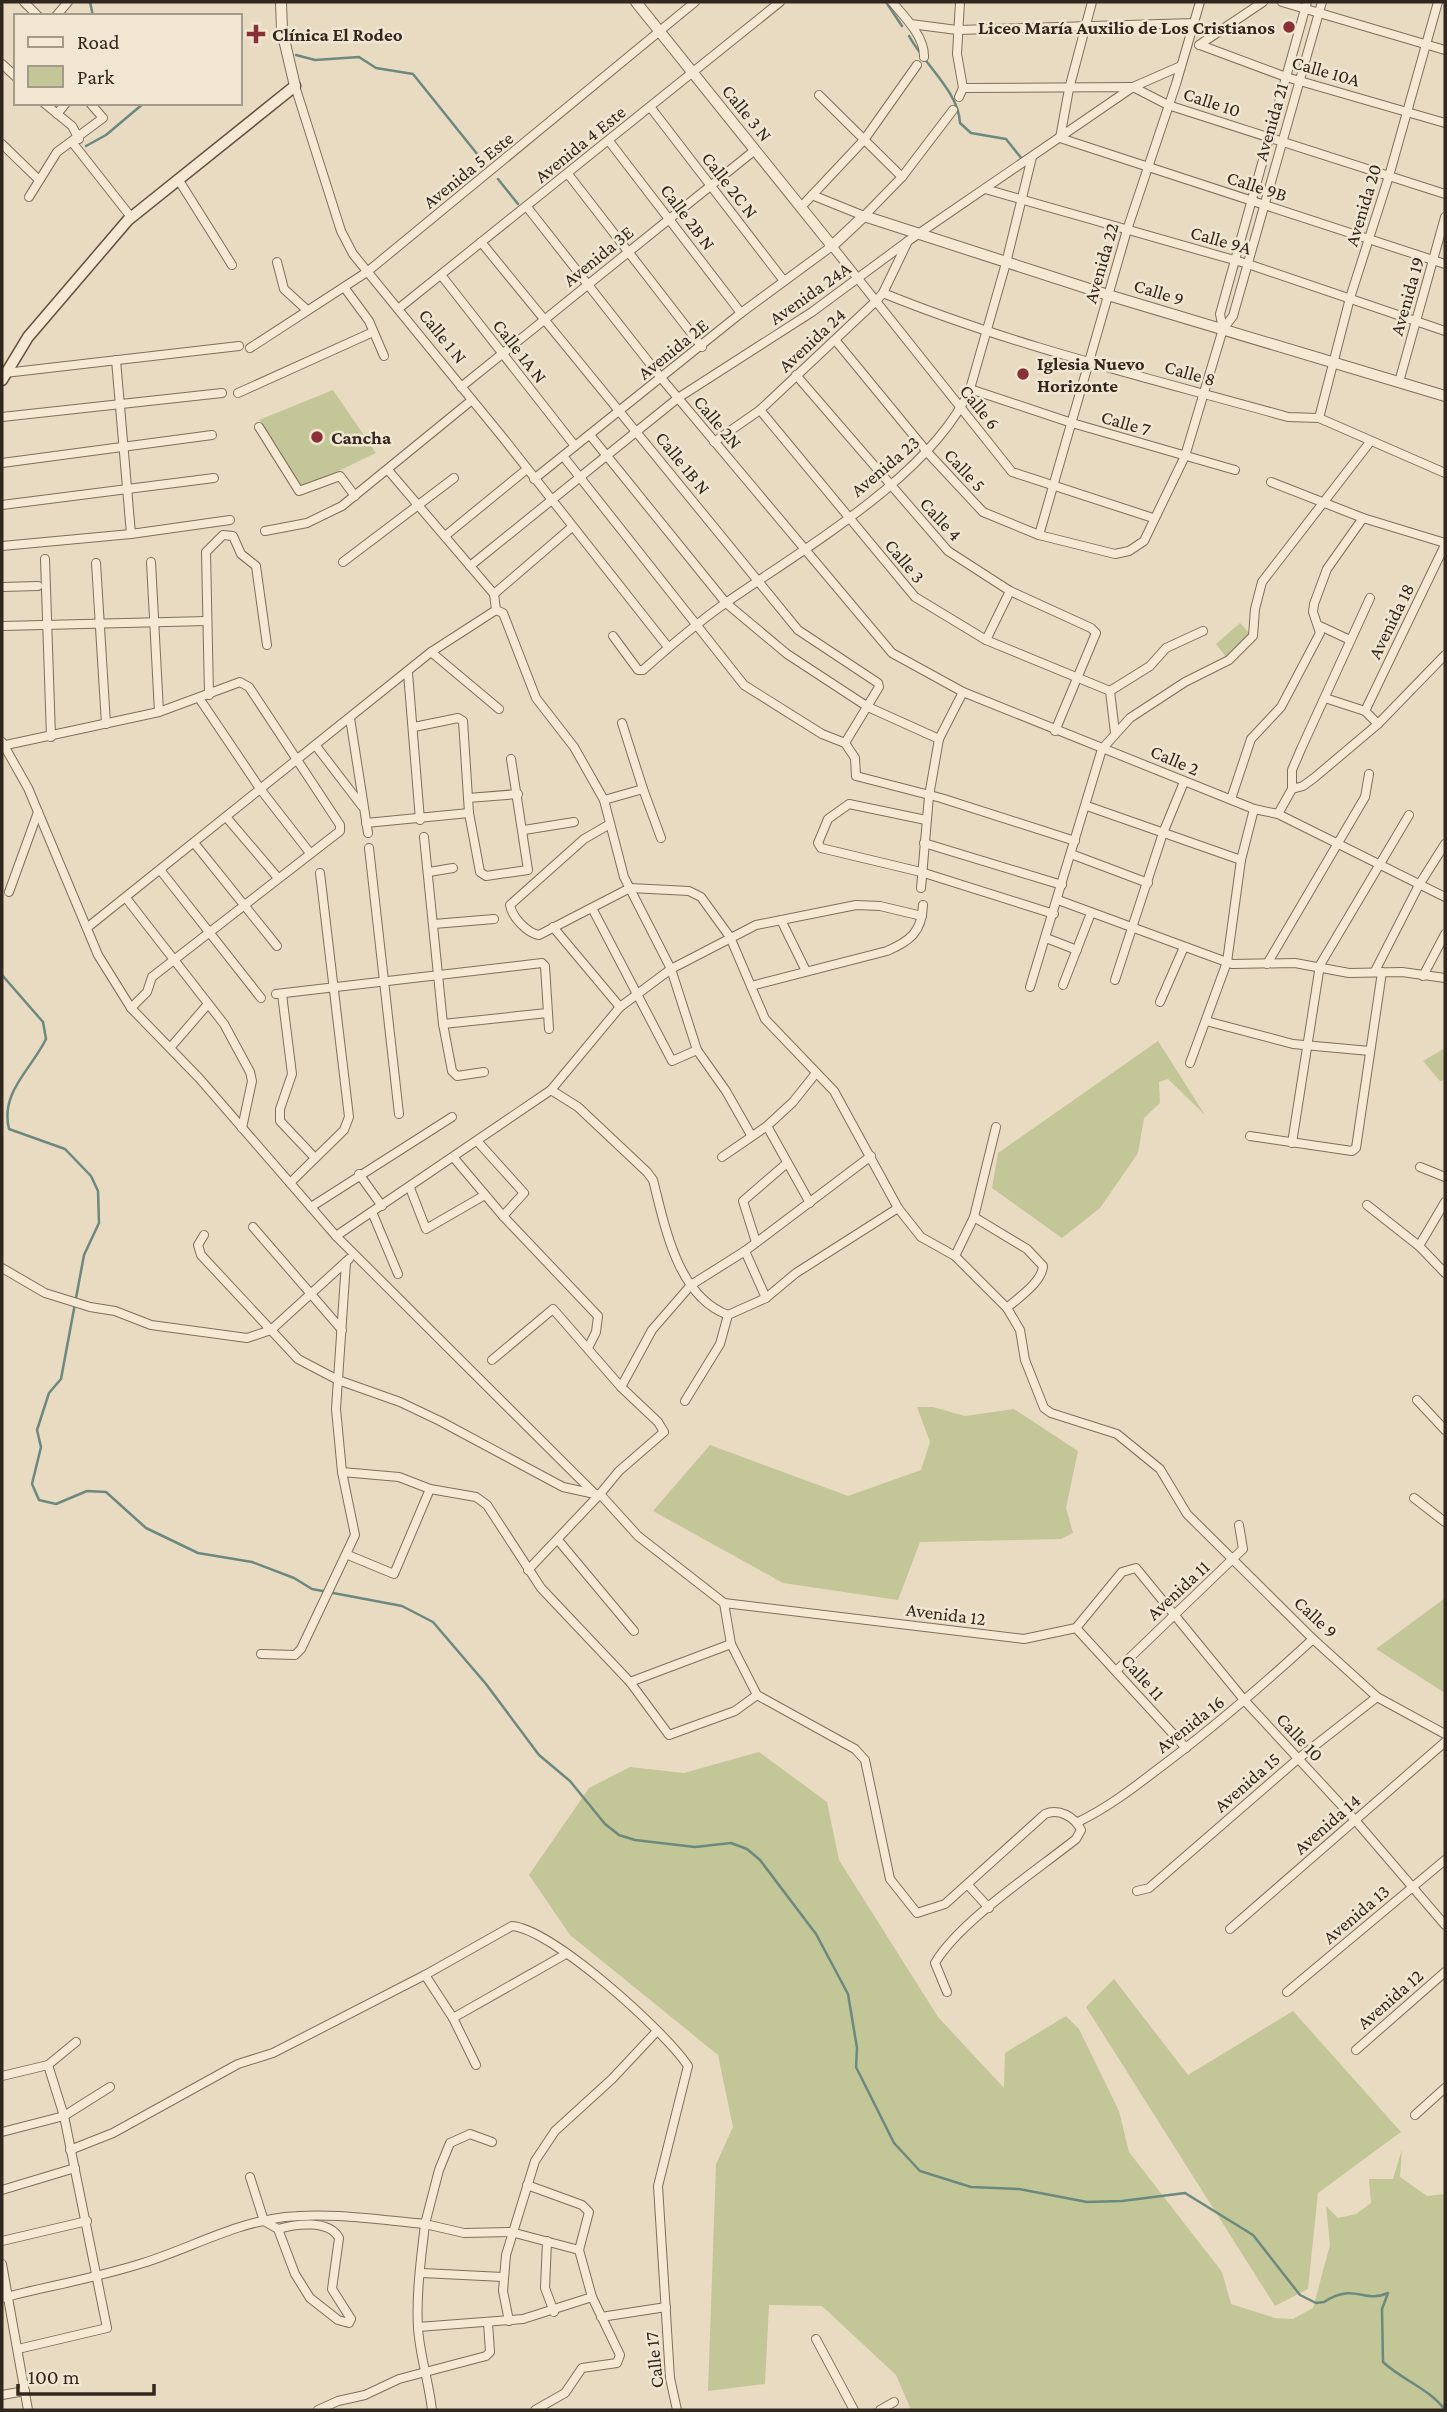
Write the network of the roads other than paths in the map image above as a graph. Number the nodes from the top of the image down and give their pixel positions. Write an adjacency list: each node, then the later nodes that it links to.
1 (281, 2): 32 (street, Calle 1 N)
2 (636, 2): 19 (street, Calle 3 N)
3 (695, 2): 19 (street, Avenida 5 Este)
4 (780, 2): 28 (street, Avenida 4 Este)
5 (892, 2): 16 (street)
6 (960, 2): 18 (street)
7 (1093, 2): 17 (street)
8 (1200, 2): 15 (street, Avenida 22)
9 (1263, 2): 22 (street)
10 (1282, 2): 13 (street)
11 (1322, 2): 14 (street, Avenida 21)
12 (1438, 2): 21 (street, Avenida 20)
13 (1306, 5): 14 (street); 30 (street, Avenida 21)
14 (1319, 12): 21 (street); 31 (street, Avenida 21)
15 (1195, 23): 17 (street); 20 (street, Avenida 22)
16 (911, 24): 18 (street); 24 (street)
17 (1086, 27): 18 (street); 34 (street)
18 (957, 30): 34 (street, Calle 10)
19 (660, 33): 28 (street, Calle 3 N); 87 (street, Avenida 5 Este)
20 (1190, 42): 22 (street); 27 (street, Avenida 22)
21 (1424, 43): 23 (street); 42 (street, Avenida 20)
22 (1200, 45): 30 (street, Calle 10A)
23 (1445, 50)
24 (924, 57)
25 (2, 64): 29 (street)
26 (917, 65): 48 (street)
27 (1181, 66): 33 (street, Avenida 24A); 39 (street, Avenida 22)
28 (694, 74): 40 (street, Avenida 4 Este); 52 (street, Calle 3 N)
29 (13, 75)
30 (1286, 77): 31 (street, Calle 10A); 45 (street, Avenida 21)
31 (1299, 80): 42 (street, Calle 10A); 50 (street, Avenida 21)
32 (295, 86): 58 (main road); 87 (street, Calle 1 N)
33 (1133, 87): 34 (street, Calle 10); 39 (street, Calle 10); 46 (street, Avenida 24A)
34 (1069, 89): 46 (street)
35 (819, 95): 48 (street)
36 (46, 105): 43 (street)
37 (64, 105): 43 (street)
38 (92, 105): 47 (street)
39 (1168, 105): 45 (street, Calle 10); 54 (street, Avenida 22)
40 (651, 108): 49 (street, Avenida 4 Este); 60 (street, Calle 2C N)
41 (953, 110): 57 (street)
42 (1407, 111): 44 (street, Calle 10A); 56 (street, Avenida 20)
43 (57, 114): 47 (street)
44 (1445, 123)
45 (1270, 137): 50 (street, Calle 10); 66 (street, Avenida 21)
46 (1060, 138): 53 (street, Avenida 24A); 54 (street, Calle 9B)
47 (76, 140): 59 (street); 71 (street)
48 (864, 140): 57 (street); 63 (street)
49 (609, 141): 55 (street, Avenida 4 Este); 73 (street, Calle 2B N)
50 (1282, 141): 56 (street, Calle 10); 67 (street, Avenida 21)
51 (2, 144): 59 (street)
52 (755, 150): 60 (street, Avenida 3E); 69 (street, Calle 3 N)
53 (1032, 157): 61 (street, Avenida 24A); 65 (street, Avenida 23)
54 (1146, 166): 66 (street, Calle 9B); 74 (street, Avenida 22)
55 (568, 174): 68 (street, Avenida 4 Este); 79 (street)
56 (1390, 176): 62 (street, Calle 10); 76 (street, Avenida 20)
57 (902, 177): 70 (street)
58 (178, 179): 71 (main road); 86 (street)
59 (39, 180): 64 (street)
60 (710, 186): 73 (street, Avenida 3E); 90 (street, Calle 2C N)
61 (985, 189): 65 (street, Calle 9A); 75 (street, Avenida 24A)
62 (1445, 194)
63 (812, 195): 69 (street); 70 (street, Calle 9)
64 (29, 197)
65 (1022, 201): 74 (street, Calle 9A); 83 (street, Avenida 23)
66 (1252, 201): 67 (street, Calle 9B); 80 (street, Avenida 21)
67 (1264, 205): 76 (street, Calle 9B); 84 (street, Avenida 21)
68 (527, 207): 77 (street, Avenida 4 Este); 91 (street, Calle 2N)
69 (801, 207): 78 (street, Calle 3 N)
70 (864, 216): 75 (street, Calle 9); 78 (street)
71 (131, 217): 116 (main road)
72 (1445, 218): 81 (street, Avenida 19)
73 (669, 219): 79 (street, Avenida 3E); 99 (street, Calle 2B N)
74 (1127, 230): 80 (street, Calle 9A); 94 (street, Avenida 22)
75 (912, 238): 83 (street, Calle 9); 89 (street, Avenida 24A); 93 (street, Avenida 24)
76 (1370, 239): 81 (street, Calle 9B); 95 (street, Avenida 20)
77 (481, 242): 88 (street, Avenida 4 Este); 100 (street, Calle 1B N)
78 (832, 246): 89 (street, Calle 6); 90 (street, Avenida 2E)
79 (628, 252): 91 (street, Avenida 3E); 108 (street)
80 (1236, 260): 84 (street, Calle 9A); 102 (street, Avenida 21)
81 (1433, 260): 85 (street, Calle 9B); 101 (street, Avenida 19)
82 (277, 262): 98 (street)
83 (1006, 263): 94 (street, Calle 9); 103 (street, Avenida 23)
84 (1248, 264): 95 (street, Calle 9A); 102 (street, Avenida 21)
85 (1445, 264)
86 (232, 265)
87 (367, 272): 92 (street, Avenida 5 Este); 97 (street, Calle 1 N)
88 (440, 275): 97 (street, Avenida 4 Este); 110 (street, Calle 1A N)
89 (858, 279): 96 (street, Calle 6); 125 (street, Avenida 24A)
90 (785, 281): 99 (street, Avenida 2E)
91 (587, 286): 100 (street, Avenida 3E); 117 (street, Calle 2N)
92 (344, 287): 98 (street, Avenida 5 Este); 105 (street)
93 (883, 293): 96 (street, Avenida 24); 103 (street, Calle 8)
94 (1108, 295): 102 (street, Calle 9); 113 (street, Avenida 22)
95 (1350, 298): 101 (street, Calle 9A); 114 (street, Avenida 20)
96 (876, 301): 106 (street, Avenida 24); 128 (street, Calle 6)
97 (398, 309): 119 (street, Calle 1 N)
98 (307, 310): 109 (street, Avenida 5 Este)
99 (741, 313): 108 (street, Avenida 2E)
100 (543, 321): 110 (street, Avenida 3E); 130 (street, Calle 1B N)
101 (1416, 321): 104 (street, Calle 9A); 118 (street, Avenida 19)
102 (1223, 329): 114 (street, Calle 9); 123 (street, Avenida 21)
103 (986, 330): 113 (street, Calle 8); 120 (street, Avenida 23)
104 (1445, 331)
105 (373, 332): 111 (street); 122 (street)
106 (835, 341): 115 (street, Avenida 24); 142 (street, Calle 5)
107 (239, 346): 112 (street)
108 (702, 347): 117 (street, Avenida 2E)
109 (250, 348)
110 (501, 355): 119 (street, Avenida 3E); 140 (street, Calle 1A N)
111 (384, 356)
112 (116, 360): 116 (street); 127 (street)
113 (1089, 361): 123 (street, Calle 8); 133 (street, Avenida 22)
114 (1333, 362): 118 (street, Calle 9); 132 (street, Avenida 20)
115 (796, 375): 129 (street, Avenida 24); 156 (street, Calle 4)
116 (4, 377)
117 (662, 379): 125 (street, Calle 2N); 130 (street, Avenida 2E)
118 (1399, 382): 124 (street, Calle 9)
119 (461, 387): 126 (street, Calle 1 N)
120 (970, 389): 128 (street, Avenida 23); 133 (street, Calle 7)
121 (222, 393): 127 (street)
122 (238, 393)
123 (1203, 393): 132 (street, Calle 8); 145 (street, Avenida 21)
124 (1445, 396)
125 (678, 398): 135 (street, Avenida 24A); 138 (street, Calle 2N)
126 (472, 400): 147 (street, Calle 1 N); 148 (street)
127 (120, 405): 131 (street); 141 (street)
128 (961, 409): 142 (street, Avenida 23); 157 (street, Calle 6)
129 (760, 410): 138 (street, Avenida 24); 164 (street, Calle 3)
130 (618, 413): 135 (street, Calle 1B N); 137 (street, Avenida 2E)
131 (2, 417)
132 (1319, 418): 139 (street, Calle 8)
133 (1072, 424): 145 (street, Calle 7); 157 (street, Avenida 22)
134 (260, 427): 159 (street)
135 (636, 431): 143 (street, Avenida 24A); 182 (street, Calle 1B N)
136 (212, 435): 141 (street)
137 (590, 435): 140 (street, Avenida 2E); 143 (street)
138 (714, 442): 175 (street, Calle 2N)
139 (1370, 442): 150 (street, Calle 8); 161 (street)
140 (575, 446): 144 (street, Avenida 2E)
141 (123, 448): 146 (street); 158 (street)
142 (928, 453): 156 (street, Avenida 23); 171 (street, Calle 5)
143 (606, 454): 151 (street, Avenida 24A); 188 (street)
144 (563, 456): 151 (street); 154 (street, Avenida 2E)
145 (1185, 456): 149 (street, Calle 7); 165 (street, Avenida 21)
146 (2, 463)
147 (527, 469): 154 (street, Calle 1 N); 172 (street)
148 (388, 470): 159 (street); 163 (street)
149 (1235, 470)
150 (1445, 473)
151 (579, 477): 160 (street, Avenida 24A); 194 (street)
152 (214, 478): 158 (street)
153 (454, 478): 163 (street)
154 (534, 479): 160 (street, Calle 1 N)
155 (1271, 482): 161 (street)
156 (889, 484): 164 (street, Avenida 23); 185 (street, Calle 4)
157 (1055, 487): 165 (street, Calle 6); 171 (street, Avenida 22)
158 (127, 491): 162 (street); 170 (street)
159 (355, 496): 169 (street)
160 (551, 500): 168 (street, Calle 1 N); 181 (street, Avenida 24A)
161 (1324, 503): 166 (street); 223 (street)
162 (2, 505)
163 (419, 506): 172 (street); 179 (street)
164 (848, 518): 175 (street, Avenida 23); 199 (street, Calle 3)
165 (1153, 518): 176 (street, Avenida 21)
166 (1363, 518): 173 (street); 196 (street)
167 (230, 520): 170 (street)
168 (572, 527): 186 (street); 202 (street, Calle 1 N)
169 (265, 531)
170 (131, 534): 174 (street)
171 (1039, 535): 176 (street, Calle 5)
172 (445, 536): 181 (street)
173 (1445, 544): 215 (street, Avenida 18)
174 (2, 546)
175 (804, 551): 182 (street, Avenida 23); 204 (street, Calle 2N)
176 (1115, 554)
177 (45, 558): 193 (street)
178 (151, 562): 192 (street)
179 (343, 562)
180 (96, 563): 191 (street)
181 (470, 566): 186 (street)
182 (758, 582): 188 (street, Avenida 23); 213 (street, Calle 1B N)
183 (38, 586): 184 (street)
184 (2, 587)
185 (1010, 591): 199 (street); 207 (street, Calle 4)
186 (494, 594): 189 (street)
187 (1370, 598): 200 (street)
188 (726, 603): 194 (street, Avenida 23); 213 (street)
189 (496, 610): 203 (street); 241 (street)
190 (207, 621): 192 (street); 201 (street); 210 (street)
191 (101, 623): 192 (street); 193 (street); 219 (street)
192 (152, 623): 216 (street)
193 (48, 624): 195 (street); 224 (street)
194 (696, 625): 202 (street, Avenida 23); 227 (street)
195 (2, 626)
196 (1320, 626): 200 (street); 240 (street)
197 (1203, 631): 208 (street)
198 (613, 636): 202 (street, Avenida 23)
199 (986, 640): 207 (street, Calle 3)
200 (1350, 640): 212 (street)
201 (267, 645)
202 (668, 648)
203 (431, 652): 206 (street); 214 (street)
204 (892, 653): 209 (street, Calle 2)
205 (1445, 655): 220 (street)
206 (408, 673): 217 (street); 221 (street)
207 (1077, 679): 208 (street, Calle 3); 222 (street)
208 (1110, 691): 223 (street)
209 (963, 692): 222 (street, Calle 2); 225 (street)
210 (209, 695): 211 (street); 231 (street)
211 (200, 698): 216 (street); 236 (street)
212 (1325, 698): 215 (street); 235 (street)
213 (867, 707): 225 (street); 227 (street)
214 (499, 709)
215 (1365, 711): 220 (street)
216 (159, 712): 219 (street)
217 (351, 718): 228 (street); 243 (street)
218 (622, 723): 234 (street)
219 (106, 724): 224 (street)
220 (1378, 724): 235 (street)
221 (414, 727): 239 (street); 250 (street)
222 (1055, 731): 229 (street, Calle 2)
223 (1115, 733): 229 (street)
224 (51, 737): 226 (street)
225 (939, 739): 238 (street)
226 (4, 743): 245 (street)
227 (845, 743): 238 (street)
228 (316, 746): 231 (street); 243 (street)
229 (1102, 750): 233 (street, Calle 2); 242 (street)
230 (512, 759): 237 (street)
231 (296, 762): 236 (street); 266 (street)
232 (1369, 774): 261 (street)
233 (1184, 782): 240 (street, Calle 2); 257 (street)
234 (643, 789): 241 (street); 259 (street)
235 (1292, 789): 247 (street)
236 (261, 790): 249 (street); 266 (street)
237 (517, 794): 239 (street); 255 (street)
238 (929, 796): 251 (street); 260 (street)
239 (468, 798): 246 (street)
240 (1231, 799): 244 (street, Calle 2)
241 (604, 800): 254 (street)
242 (1087, 806): 257 (street); 260 (street)
243 (364, 808): 253 (street)
244 (1254, 809): 247 (street, Calle 2); 268 (street)
245 (38, 813): 281 (street); 294 (street)
246 (470, 813): 250 (street); 255 (street)
247 (1278, 814): 261 (street, Calle 2)
248 (1409, 815): 269 (street)
249 (227, 818): 263 (street); 275 (street)
250 (420, 820): 253 (street)
251 (926, 820): 262 (street); 273 (street)
252 (573, 822): 255 (street)
253 (366, 823): 256 (street)
254 (610, 824): 279 (street); 295 (street)
255 (524, 830)
256 (368, 833)
257 (1163, 833): 268 (street); 276 (street)
258 (424, 837): 272 (street)
259 (661, 838)
260 (1074, 841): 267 (street)
261 (1336, 842): 269 (street, Calle 2); 306 (street)
262 (924, 843): 273 (street); 277 (street)
263 (195, 844): 271 (street); 285 (street)
264 (1445, 844): 278 (street)
265 (369, 848): 315 (street)
266 (310, 853): 275 (street)
267 (1071, 854): 276 (street); 277 (street)
268 (1241, 860): 305 (street)
269 (1379, 865): 278 (street, Calle 2); 307 (street)
270 (453, 868): 272 (street)
271 (161, 871): 283 (street); 297 (street)
272 (429, 872): 293 (street)
273 (921, 872): 280 (street); 289 (street)
274 (320, 873): 319 (street)
275 (278, 878): 285 (street)
276 (1149, 883): 296 (street)
277 (1062, 885): 284 (street)
278 (1419, 885): 282 (street, Calle 2); 310 (street)
279 (630, 888): 287 (street); 299 (street); 308 (street)
280 (921, 888)
281 (9, 892)
282 (1445, 897)
283 (126, 898): 294 (street); 304 (street)
284 (1058, 900): 288 (street); 289 (street)
285 (243, 905): 297 (street); 301 (street)
286 (923, 905): 290 (street)
287 (592, 908): 295 (street); 320 (street)
288 (1091, 913): 296 (street); 303 (street)
289 (1054, 914): 300 (street)
290 (922, 916): 292 (street); 309 (street)
291 (494, 919): 293 (street)
292 (781, 920): 299 (street); 309 (street)
293 (434, 923): 311 (street)
294 (88, 927): 324 (street)
295 (553, 927): 325 (street)
296 (1134, 928): 302 (street); 314 (street)
297 (209, 933): 304 (street); 321 (street)
298 (1445, 933): 312 (street)
299 (730, 937): 308 (street); 317 (street)
300 (1046, 938): 303 (street); 318 (street)
301 (276, 946)
302 (1184, 947): 305 (street); 322 (street)
303 (1077, 950): 316 (street)
304 (173, 961): 323 (street); 324 (street)
305 (1227, 962): 306 (street); 327 (street)
306 (1267, 964): 307 (street)
307 (1320, 965): 310 (street); 330 (street)
308 (671, 969): 320 (street); 332 (street)
309 (806, 971): 317 (street)
310 (1379, 972): 312 (street); 333 (street)
311 (440, 974): 315 (street); 326 (street); 328 (street)
312 (1423, 976): 313 (street)
313 (1445, 978)
314 (1115, 980)
315 (384, 981): 319 (street); 338 (street)
316 (1063, 985)
317 (751, 986): 336 (street)
318 (1030, 987)
319 (333, 988): 349 (street); 349 (street)
320 (638, 993): 325 (street); 332 (street)
321 (261, 998)
322 (1160, 1002)
323 (208, 1004): 331 (street); 342 (street)
324 (131, 1007): 331 (street)
325 (620, 1007): 337 (street)
326 (547, 1013): 328 (street); 329 (street)
327 (1206, 1021): 330 (street); 334 (street)
328 (443, 1024): 335 (street)
329 (549, 1029)
330 (1307, 1045): 333 (street); 346 (street)
331 (170, 1048): 342 (street)
332 (697, 1050): 343 (street)
333 (1370, 1052): 346 (street)
334 (1190, 1063)
335 (484, 1072)
336 (816, 1073): 340 (street); 347 (street)
337 (551, 1090): 345 (street); 379 (street)
338 (400, 1114)
339 (452, 1117): 353 (street)
340 (767, 1126): 343 (street); 351 (street)
341 (996, 1126): 366 (street)
342 (242, 1128): 355 (street)
343 (751, 1135): 348 (street)
344 (1250, 1136): 346 (street)
345 (478, 1142): 350 (street); 365 (street)
346 (1292, 1143)
347 (871, 1156): 359 (street); 363 (street)
348 (722, 1157)
349 (314, 1158): 355 (street)
350 (454, 1158): 356 (street); 357 (street)
351 (787, 1163): 359 (street); 370 (street)
352 (1419, 1167): 354 (street)
353 (359, 1174): 361 (street); 362 (street)
354 (1445, 1177)
355 (290, 1183): 362 (street)
356 (410, 1188): 357 (street); 361 (street)
357 (485, 1195): 365 (street)
358 (1445, 1202): 371 (street)
359 (810, 1203): 370 (street)
360 (1367, 1205): 371 (street)
361 (382, 1206): 364 (street)
362 (311, 1207): 369 (street)
363 (898, 1208): 374 (street); 381 (street)
364 (372, 1212): 369 (street); 378 (street)
365 (503, 1216): 386 (street)
366 (975, 1217): 374 (street); 382 (street)
367 (253, 1227): 380 (street)
368 (204, 1236): 384 (street)
369 (335, 1236): 373 (street)
370 (756, 1242): 372 (street)
371 (1419, 1246): 377 (street)
372 (745, 1251): 379 (street); 381 (street)
373 (353, 1255): 375 (street); 395 (street)
374 (955, 1256): 382 (street)
375 (346, 1262): 380 (street); 385 (street)
376 (2, 1268): 384 (street)
377 (1445, 1273)
378 (398, 1274)
379 (691, 1285): 383 (street); 389 (street)
380 (309, 1294): 384 (street); 385 (street)
381 (766, 1298): 383 (street)
382 (1007, 1308): 401 (street, Calle 9)
383 (728, 1315): 391 (street)
384 (271, 1330): 388 (street)
385 (342, 1330): 388 (street)
386 (588, 1348): 387 (street); 389 (street)
387 (492, 1360)
388 (338, 1380): 393 (street); 395 (street)
389 (621, 1387): 395 (street)
390 (1417, 1400): 392 (street)
391 (685, 1401)
392 (1445, 1430)
393 (342, 1472): 394 (street); 400 (street)
394 (430, 1489): 400 (street); 402 (street)
395 (597, 1494): 399 (street); 403 (street)
396 (1414, 1498): 397 (street)
397 (1445, 1522)
398 (1239, 1525): 401 (street, Avenida 11)
399 (558, 1541): 402 (street); 406 (street)
400 (348, 1555): 409 (street)
401 (1233, 1561): 404 (street, Avenida 11); 407 (street, Calle 9)
402 (528, 1570): 411 (street)
403 (724, 1603): 405 (street, Avenida 12); 408 (street)
404 (1175, 1613): 405 (street, Calle 10); 410 (street, Avenida 11); 414 (street, Calle 10)
405 (1076, 1628): 410 (street, Calle 11)
406 (634, 1631)
407 (1313, 1639): 413 (street, Calle 9); 414 (street, Avenida 16)
408 (731, 1644): 411 (street); 412 (street)
409 (261, 1654)
410 (1116, 1671): 417 (street, Calle 11)
411 (630, 1682): 412 (street)
412 (757, 1695): 422 (street)
413 (1377, 1697): 415 (street, Calle 9); 418 (street, Avenida 15)
414 (1245, 1701): 417 (street, Avenida 16); 418 (street, Calle 10)
415 (1445, 1734)
416 (1445, 1742): 419 (street, Avenida 14)
417 (1186, 1748): 420 (street, Avenida 16)
418 (1299, 1758): 419 (street, Calle 10); 424 (street, Avenida 15)
419 (1355, 1820): 423 (street, Calle 10); 427 (street, Avenida 14)
420 (1078, 1822): 422 (street); 425 (street)
421 (1445, 1860): 423 (street, Avenida 13)
422 (968, 1885): 425 (street)
423 (1412, 1888): 426 (street, Calle 10); 432 (street, Avenida 13)
424 (1137, 1891)
425 (989, 1908): 431 (street)
426 (1445, 1925)
427 (1230, 1928)
428 (566, 1954): 430 (street); 433 (street); 434 (street)
429 (1445, 1972): 436 (street, Avenida 12)
430 (425, 1975): 433 (street); 446 (street)
431 (947, 1992)
432 (1287, 1992)
433 (453, 2018): 438 (street)
434 (657, 2031): 449 (street); 465 (street, Calle 17)
435 (76, 2042): 437 (street)
436 (1356, 2050)
437 (48, 2065): 439 (street); 443 (street)
438 (477, 2065)
439 (2, 2076)
440 (110, 2087): 443 (street)
441 (1445, 2088): 442 (street)
442 (1415, 2115)
443 (64, 2116): 444 (street); 446 (street)
444 (2, 2132)
445 (492, 2142): 453 (street)
446 (70, 2150): 447 (street)
447 (75, 2168): 450 (street); 451 (street)
448 (250, 2176): 452 (street)
449 (527, 2185): 455 (street); 458 (street)
450 (2, 2190)
451 (87, 2221): 456 (street); 461 (street)
452 (264, 2221): 453 (street); 454 (street); 461 (street)
453 (425, 2224): 455 (street); 460 (street)
454 (278, 2229): 454 (street)
455 (511, 2232): 457 (street); 462 (street)
456 (2, 2241)
457 (547, 2241): 458 (street); 466 (street)
458 (579, 2250): 464 (street)
459 (2, 2264): 463 (street)
460 (422, 2273): 462 (street); 470 (street)
461 (99, 2277): 463 (street); 472 (street)
462 (503, 2277): 468 (street)
463 (5, 2297): 472 (street)
464 (592, 2297): 466 (street); 467 (street)
465 (666, 2307): 467 (street); 481 (street, Calle 17)
466 (554, 2312): 468 (street)
467 (601, 2317): 480 (street)
468 (509, 2321): 469 (street)
469 (488, 2323): 470 (street); 473 (street)
470 (418, 2327): 473 (street)
471 (816, 2339): 482 (street)
472 (18, 2349): 474 (street)
473 (424, 2371): 478 (street); 479 (street)
474 (25, 2391): 475 (street); 477 (street)
475 (2, 2395)
476 (894, 2402): 483 (street)
477 (28, 2410)
478 (318, 2410)
479 (432, 2410)
480 (536, 2410)
481 (677, 2410)
482 (854, 2410)
483 (880, 2410)

